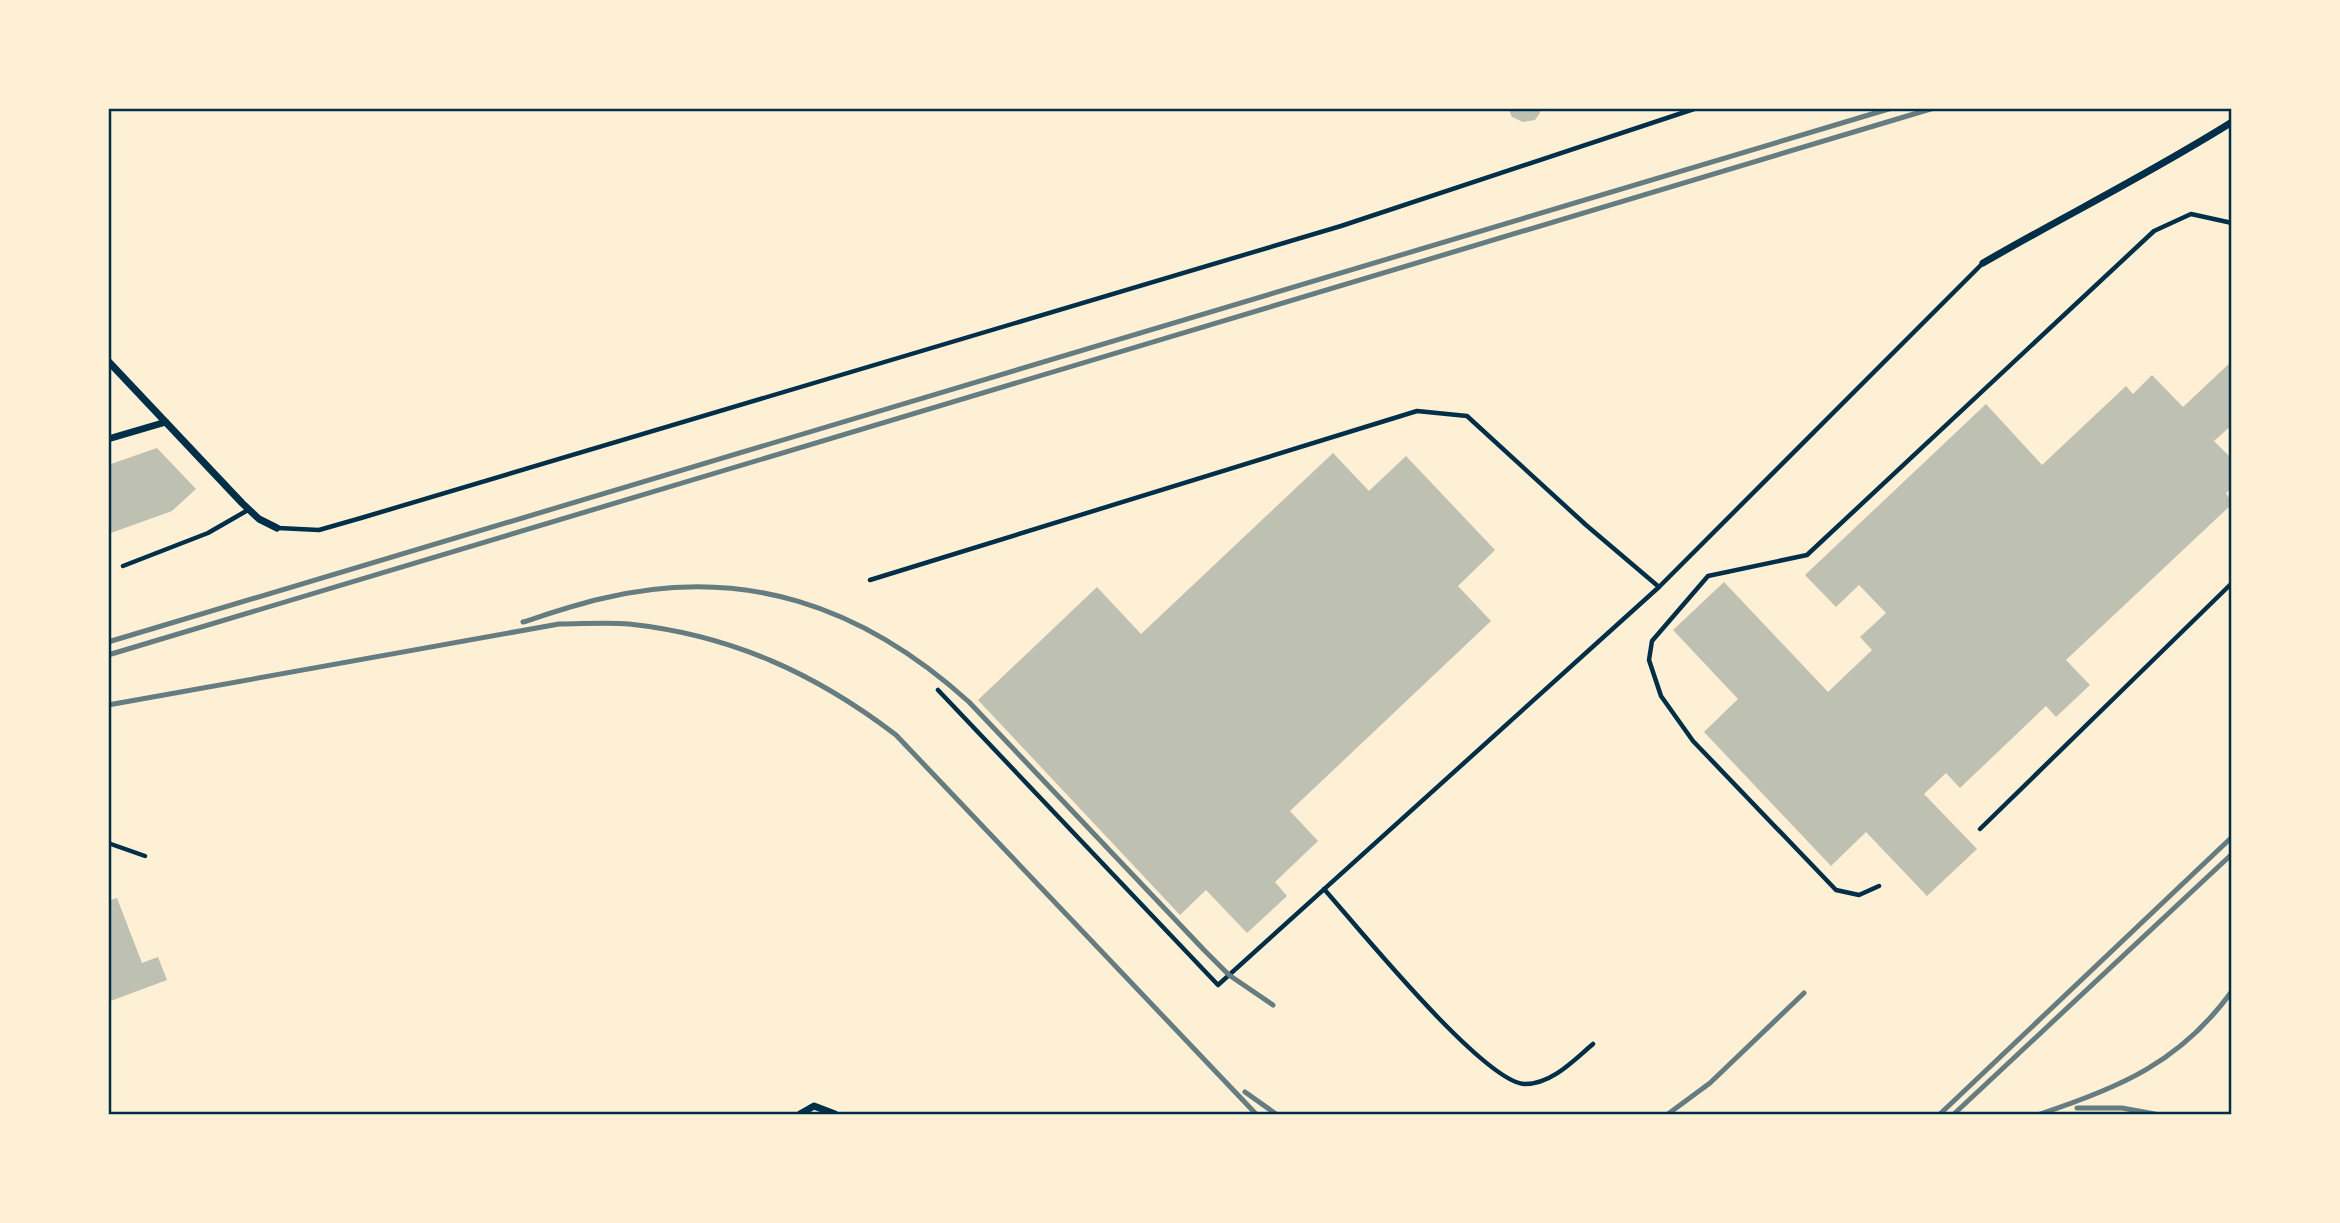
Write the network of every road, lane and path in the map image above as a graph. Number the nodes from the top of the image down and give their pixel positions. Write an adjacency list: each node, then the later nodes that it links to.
1 (1697, 108): 9 (lane)
2 (2231, 122): 4 (street)
3 (2231, 223): 18 (lane)
4 (1983, 263): 13 (lane)
5 (108, 361): 6 (street)
6 (166, 422): 7 (street); 8 (street)
7 (108, 439)
8 (249, 509): 9 (street); 10 (lane)
9 (277, 528)
10 (123, 566)
11 (870, 580): 13 (lane)
12 (2231, 583): 15 (lane)
13 (1659, 587): 19 (lane)
14 (938, 690): 19 (lane)
15 (1980, 830)
16 (108, 843): 17 (lane)
17 (145, 856)
18 (1879, 886)
19 (1324, 889): 20 (lane)
20 (1592, 1044)
21 (800, 1115): 22 (street)
22 (835, 1115)

